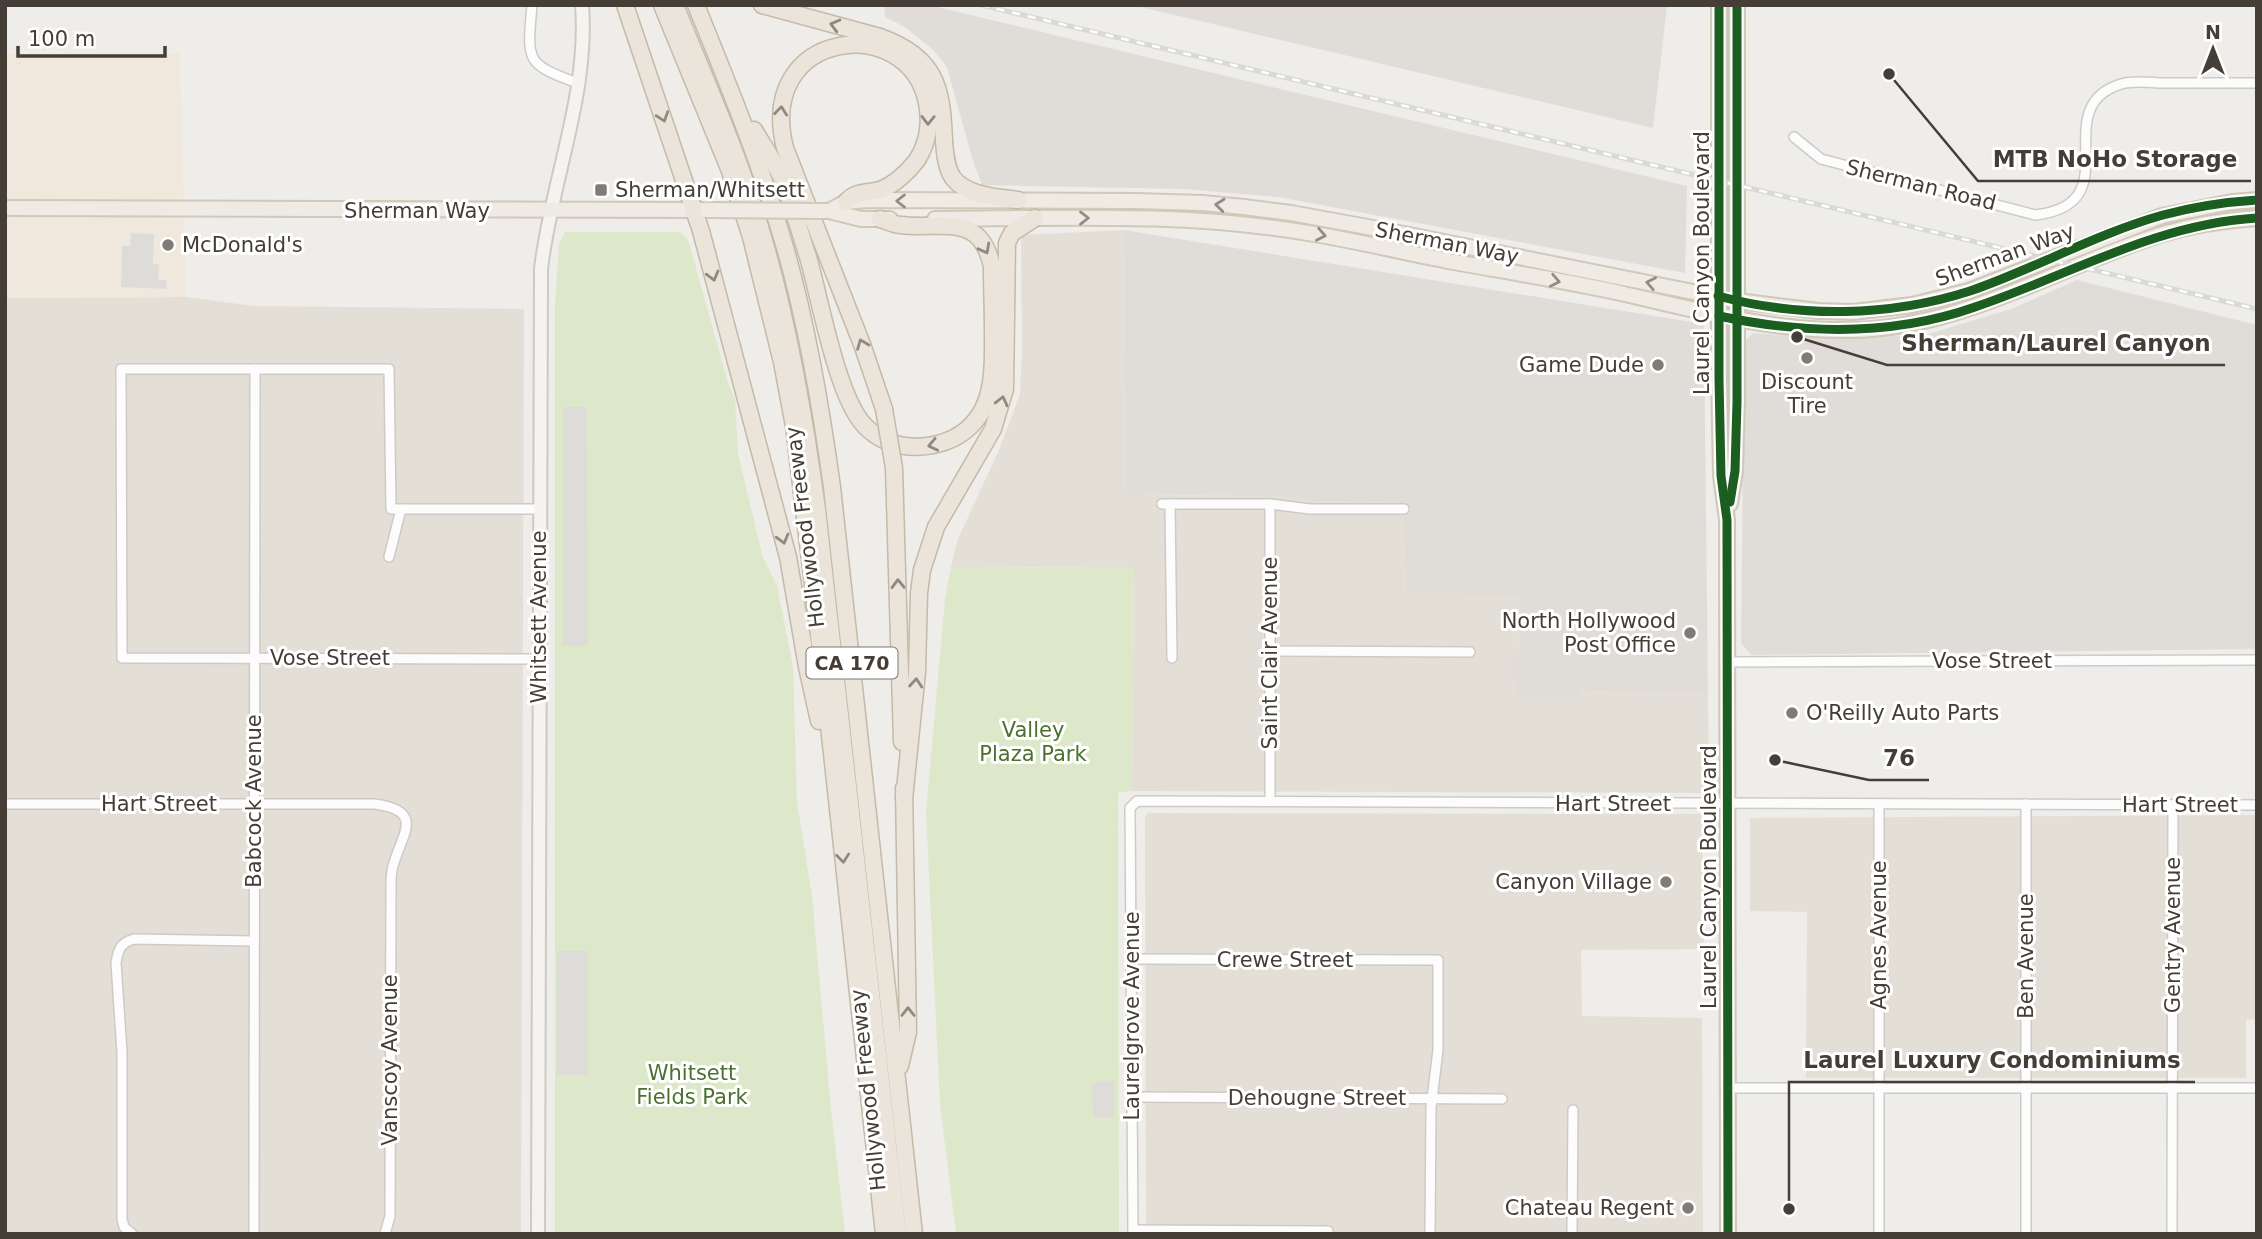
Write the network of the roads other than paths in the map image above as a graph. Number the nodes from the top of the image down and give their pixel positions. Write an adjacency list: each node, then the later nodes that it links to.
1 (532, 5): 12 (street)
2 (582, 5): 12 (main road, Whitsett Avenue)
3 (625, 5): 21 (highway, one-way to 21)
4 (662, 5): 51 (highway, Hollywood Freeway / CA 170)
5 (675, 5): 82 (highway)
6 (684, 5): 83 (highway)
7 (696, 5): 13 (highway, Hollywood Freeway / CA 170)
8 (762, 5): 16 (highway, one-way to 8)
9 (1719, 5): 33 (main road, Laurel Canyon Boulevard)
10 (1737, 5): 34 (main road, Laurel Canyon Boulevard)
11 (2257, 83): 14 (street, Sherman Road)
12 (580, 84): 22 (main road, Whitsett Avenue)
13 (728, 86): 27 (highway, one-way to 13); 65 (highway, Hollywood Freeway / CA 170)
14 (1794, 137)
15 (2257, 200): 34 (main road, Sherman Way)
16 (1018, 201): 17 (main road, Sherman Way, one-way to 17); 18 (main road, Sherman Way)
17 (846, 202): 23 (main road, Sherman Way); 52 (highway, one-way to 17, bridge)
18 (1189, 203): 20 (main road, Sherman Way, one-way to 18); 28 (main road)
19 (5, 208): 22 (main road, Sherman Way)
20 (1252, 208): 24 (main road, Sherman Way); 29 (main road)
21 (701, 210): 22 (main road, Sherman Way); 23 (main road, Sherman Way, bridge); 51 (highway, one-way to 51)
22 (551, 211): 40 (main road, Whitsett Avenue)
23 (830, 211): 27 (main road, Sherman Way)
24 (1291, 213): 30 (main road); 31 (main road, Sherman Way)
25 (1035, 218): 27 (main road, Sherman Way); 28 (main road, Sherman Way, one-way to 28); 52 (highway, one-way to 25)
26 (2257, 218): 36 (main road, Sherman Way)
27 (880, 219)
28 (1186, 219): 29 (main road, Sherman Way)
29 (1248, 225): 30 (main road, Sherman Way)
30 (1286, 229): 32 (main road, Sherman Way, one-way to 32)
31 (1515, 256): 32 (main road); 33 (main road, Sherman Way, one-way to 31)
32 (1511, 273): 35 (main road, Sherman Way, one-way to 35)
33 (1718, 296): 34 (main road, Sherman Way); 35 (main road, Laurel Canyon Boulevard)
34 (1738, 301): 36 (main road, Laurel Canyon Boulevard)
35 (1719, 316): 36 (main road, Sherman Way); 42 (main road, Laurel Canyon Boulevard)
36 (1738, 320): 42 (main road, Laurel Canyon Boulevard)
37 (255, 369): 39 (street); 46 (street, Babcock Avenue); 46 (street, Vose Street)
38 (1270, 505): 41 (street); 44 (street, Saint Clair Avenue); 47 (street)
39 (396, 509): 40 (street); 43 (street)
40 (539, 509): 48 (main road, Whitsett Avenue)
41 (1404, 509)
42 (1727, 520): 50 (main road, Laurel Canyon Boulevard)
43 (390, 557)
44 (1271, 651): 45 (street); 54 (street, Saint Clair Avenue)
45 (1470, 652)
46 (255, 658): 48 (street, Vose Street); 56 (street, Babcock Avenue)
47 (1172, 658)
48 (539, 659): 80 (main road, Whitsett Avenue)
49 (2257, 660): 50 (street, Vose Street)
50 (1727, 662): 57 (main road, Laurel Canyon Boulevard)
51 (835, 790): 81 (highway, Hollywood Freeway / CA 170, one-way to 81)
52 (904, 799): 65 (highway, one-way to 52)
53 (1137, 801): 54 (street, Hart Street); 64 (street, Laurelgrove Avenue)
54 (1270, 801): 57 (street, Hart Street)
55 (5, 804): 56 (street, Hart Street)
56 (253, 804): 62 (street, Hart Street); 63 (street, Babcock Avenue)
57 (1726, 804): 58 (street, Hart Street); 67 (main road, Laurel Canyon Boulevard)
58 (1879, 804): 59 (street, Hart Street); 66 (street, Agnes Avenue)
59 (2026, 804): 60 (street, Hart Street); 68 (street, Ben Avenue)
60 (2173, 805): 61 (street, Hart Street); 69 (street, Gentry Avenue)
61 (2257, 805)
62 (391, 886): 79 (street, Vanscoy Avenue)
63 (254, 942): 76 (street); 78 (street, Babcock Avenue)
64 (1132, 960): 71 (street, Laurelgrove Avenue); 72 (street, Crewe Street)
65 (897, 1079): 84 (highway, Hollywood Freeway / CA 170)
66 (1879, 1087): 67 (street); 68 (street); 88 (street, Agnes Avenue)
67 (1727, 1088): 87 (main road, Laurel Canyon Boulevard)
68 (2026, 1088): 69 (street); 89 (street, Ben Avenue)
69 (2173, 1088): 70 (street); 90 (street, Gentry Avenue)
70 (2257, 1088)
71 (1132, 1097): 72 (street, Dehougne Street); 77 (street, Laurelgrove Avenue)
72 (1432, 1099): 73 (street, Dehougne Street); 85 (street)
73 (1502, 1099)
74 (1573, 1110): 86 (street)
75 (1328, 1231): 77 (street)
76 (130, 1232)
77 (1133, 1232)
78 (254, 1234)
79 (385, 1234)
80 (538, 1234)
81 (884, 1234)
82 (898, 1234)
83 (904, 1234)
84 (915, 1234)
85 (1430, 1234)
86 (1572, 1234)
87 (1728, 1234)
88 (1879, 1234)
89 (2026, 1234)
90 (2172, 1234)

